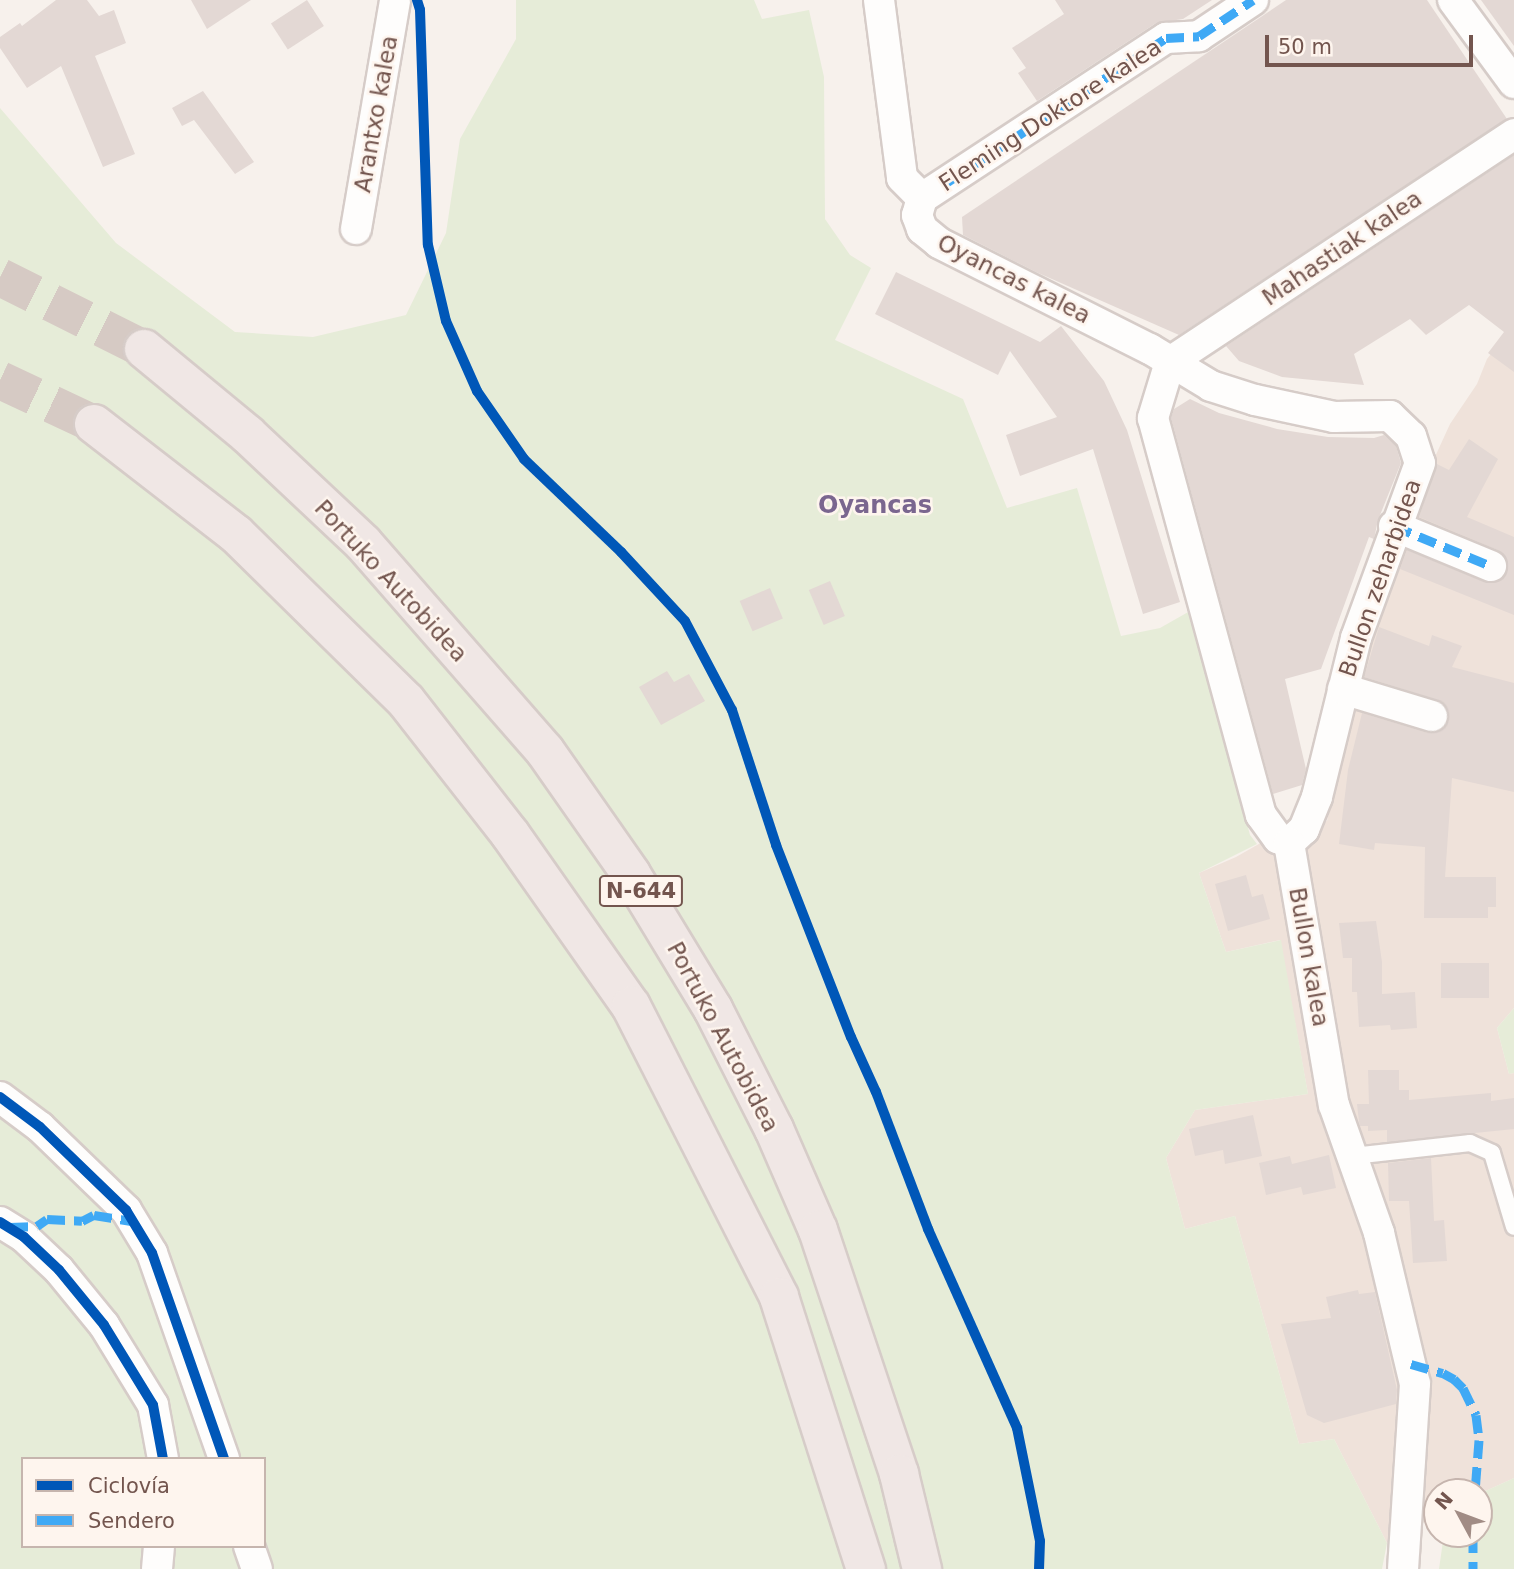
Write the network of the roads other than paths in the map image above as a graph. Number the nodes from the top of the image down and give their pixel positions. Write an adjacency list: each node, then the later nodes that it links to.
1 (395, 0): 8 (street, Arantxo kalea)
2 (879, 0): 7 (street)
3 (1253, 0): 7 (street, Fleming Doktore kalea)
4 (1453, 0): 5 (street)
5 (1514, 83)
6 (1514, 134): 10 (street, Mahastiak kalea)
7 (922, 198): 10 (street, Oyancas kalea)
8 (356, 229)
9 (144, 349): 28 (highway, Portuko Autobidea / N-644)
10 (1170, 362): 12 (street, Bullon zeharbidea); 16 (street)
11 (94, 424): 27 (highway, N-644)
12 (1394, 526): 13 (street); 14 (street, Bullon zeharbidea)
13 (1491, 566)
14 (1343, 689): 15 (street); 16 (street, Bullon zeharbidea)
15 (1432, 716)
16 (1289, 844): 18 (street, Bullon kalea)
17 (0, 1097): 22 (street)
18 (1353, 1156): 20 (lane); 29 (street, Bullon kalea)
19 (0, 1222): 21 (street)
20 (1514, 1227)
21 (163, 1457)
22 (223, 1457)
23 (159, 1548): 25 (street)
24 (250, 1548): 26 (street)
25 (157, 1569)
26 (257, 1569)
27 (866, 1569)
28 (922, 1569)
29 (1403, 1569)

